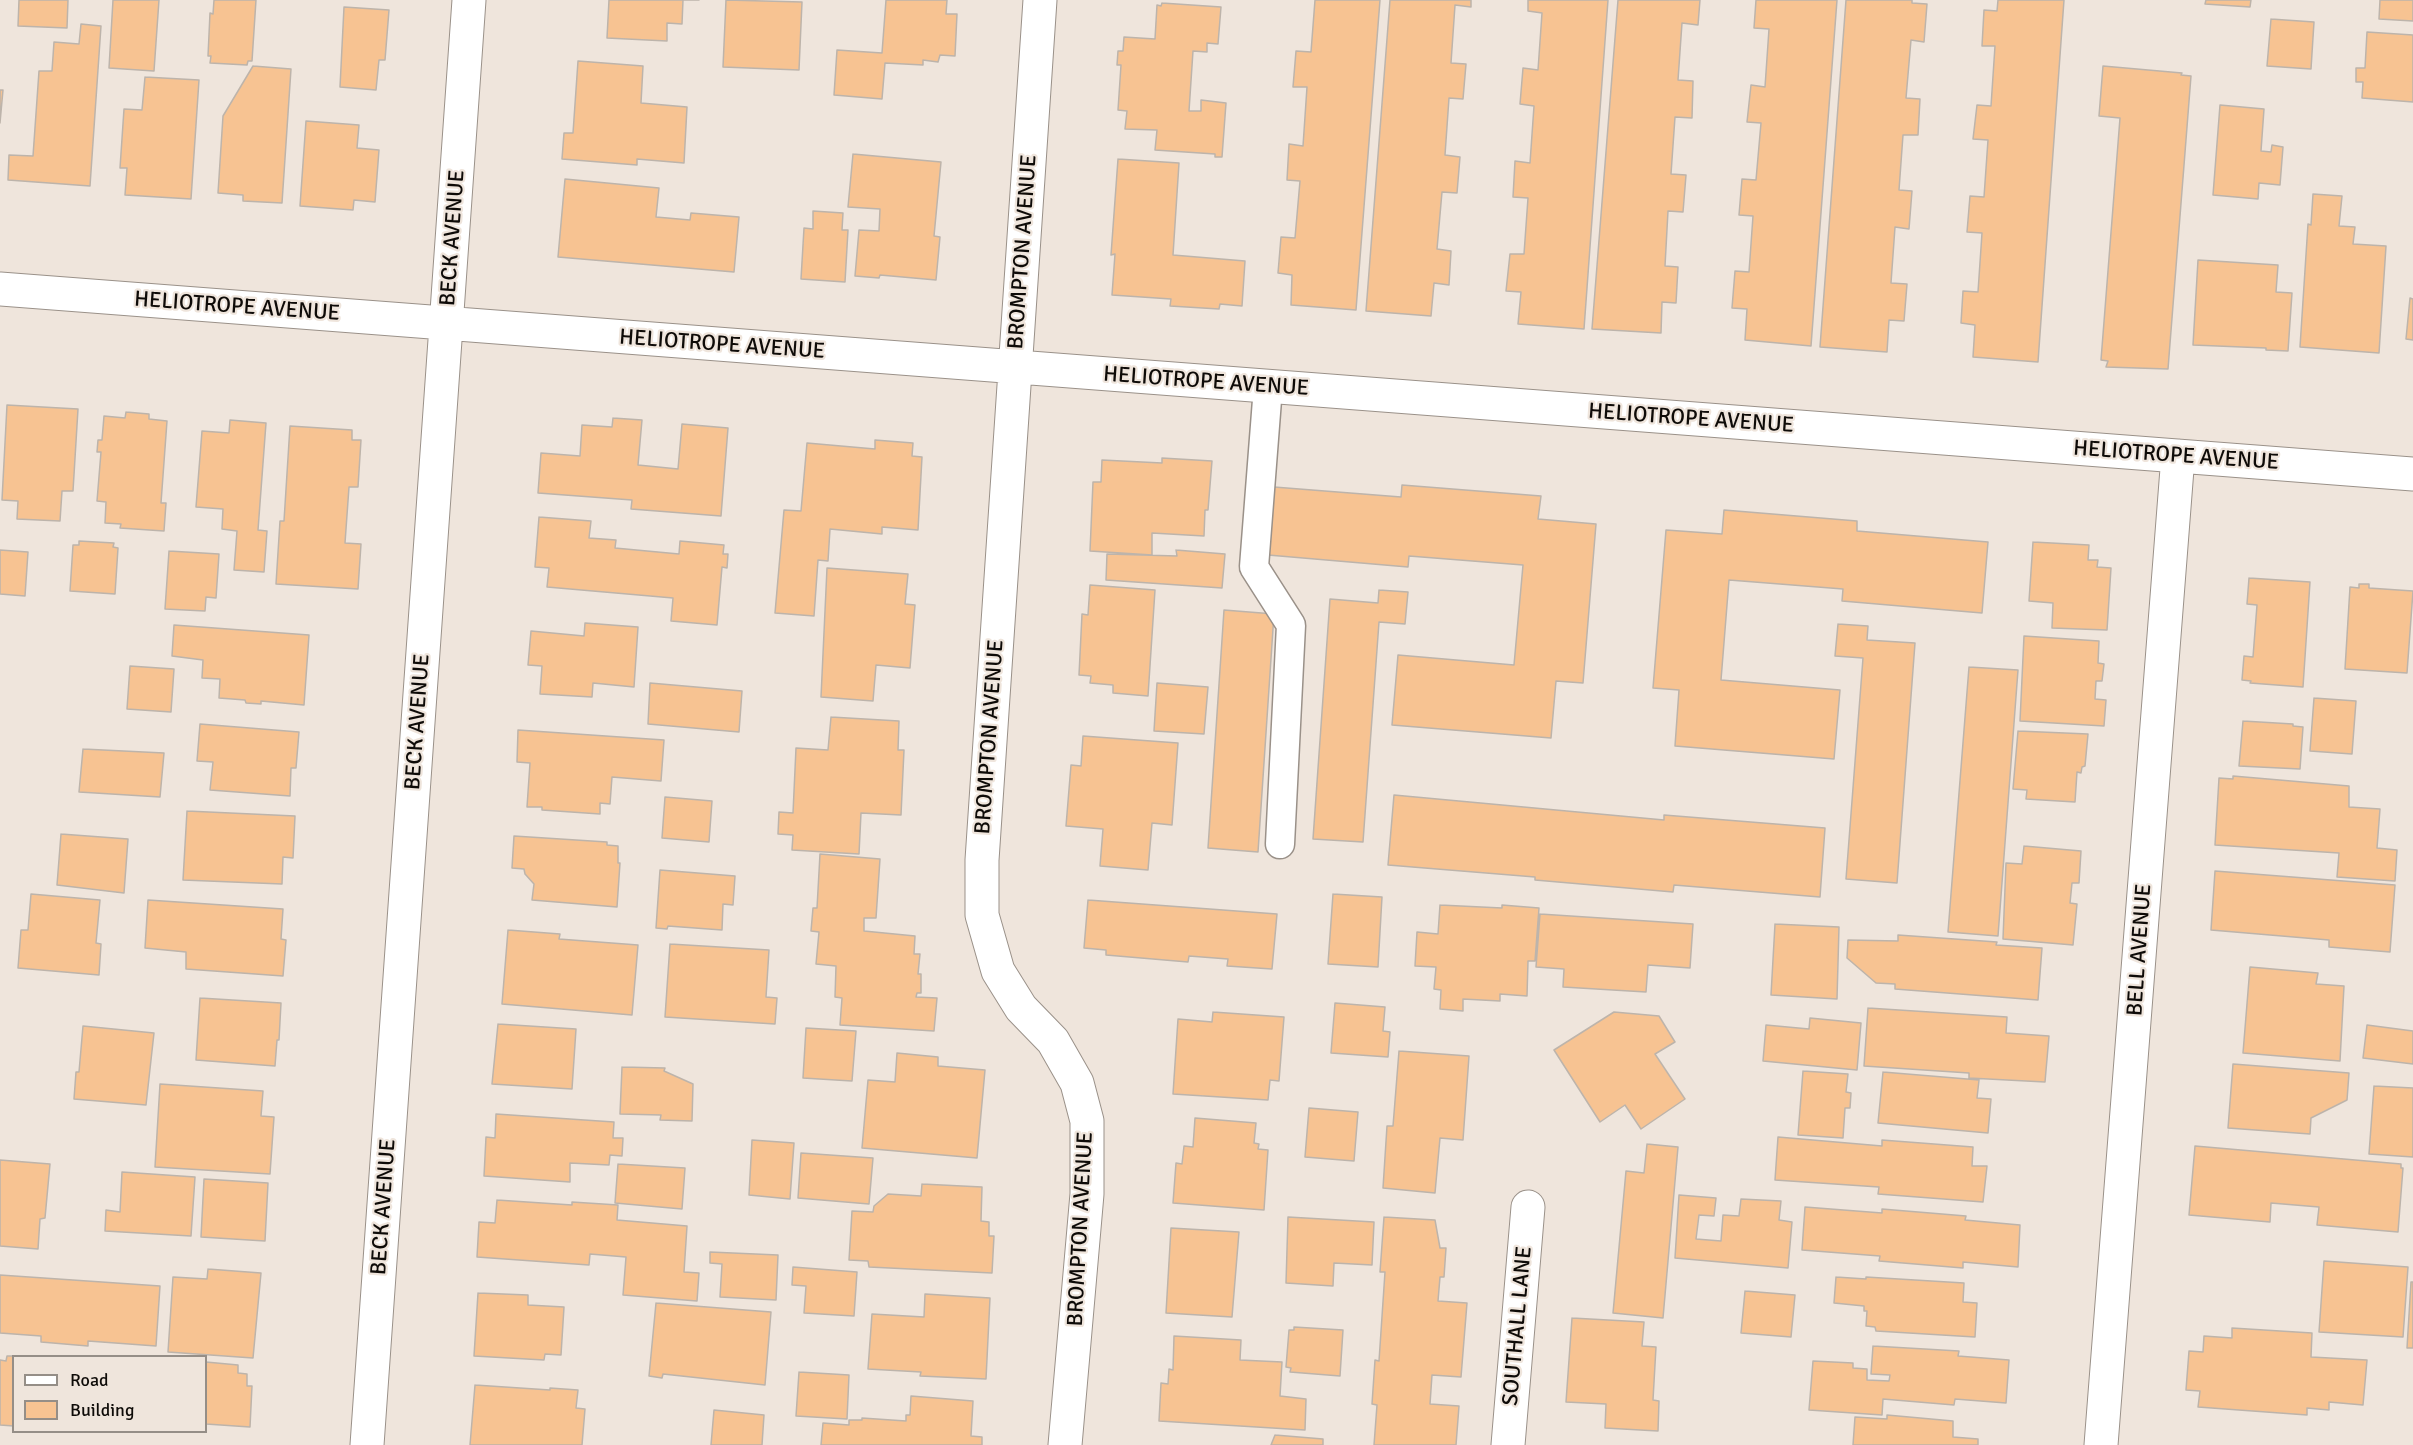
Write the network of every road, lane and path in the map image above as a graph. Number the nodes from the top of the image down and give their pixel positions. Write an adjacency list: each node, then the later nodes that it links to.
1 (469, 0): 4 (street, BECK AVENUE)
2 (1040, 0): 5 (street, BROMPTON AVENUE)
3 (0, 289): 4 (street, HELIOTROPE AVENUE)
4 (447, 323): 5 (street, HELIOTROPE AVENUE); 11 (street, BECK AVENUE)
5 (1016, 367): 6 (street, HELIOTROPE AVENUE); 12 (street, BROMPTON AVENUE)
6 (1268, 387): 7 (street, HELIOTROPE AVENUE); 9 (lane)
7 (2178, 456): 8 (street, HELIOTROPE AVENUE); 14 (street, BELL AVENUE)
8 (2413, 474)
9 (1280, 844)
10 (1528, 1207): 13 (street, SOUTHALL LANE)
11 (367, 1445)
12 (1065, 1445)
13 (1508, 1445)
14 (2101, 1445)

